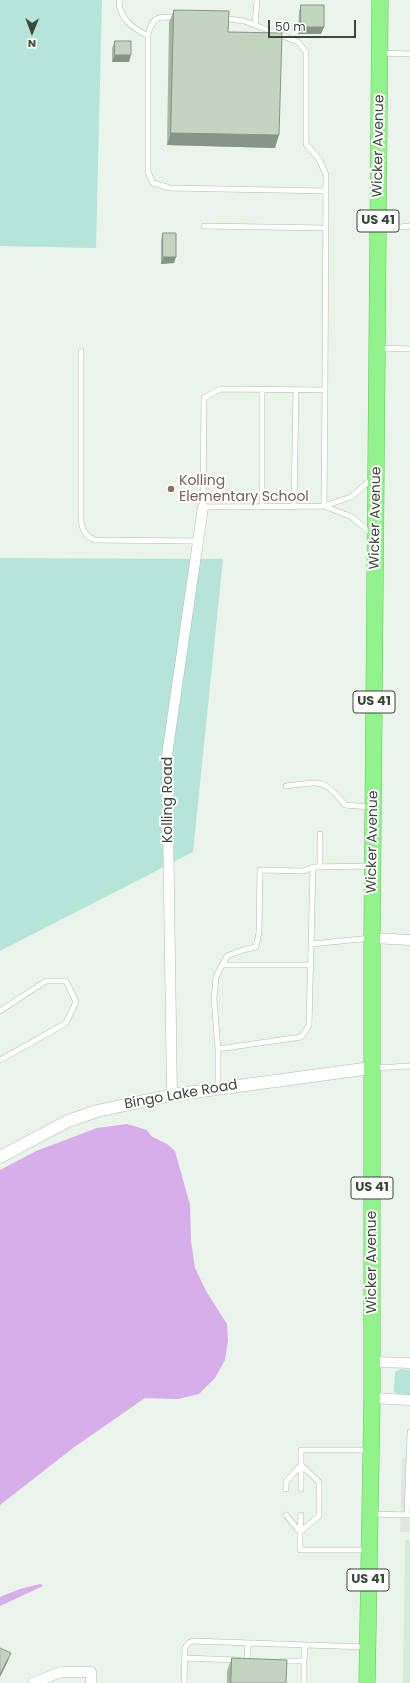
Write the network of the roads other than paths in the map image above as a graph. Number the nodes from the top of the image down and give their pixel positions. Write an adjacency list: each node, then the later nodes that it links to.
1 (119, 0): 7 (lane)
2 (257, 0): 6 (lane)
3 (380, 0): 8 (highway, Wicker Avenue / US 41)
4 (187, 17): 7 (lane)
5 (216, 18): 6 (lane)
6 (255, 25): 10 (lane)
7 (148, 36): 10 (lane)
8 (380, 53): 9 (lane); 14 (highway, Wicker Avenue / US 41)
9 (410, 54)
10 (326, 191): 13 (lane)
11 (204, 226): 13 (lane)
12 (410, 226): 14 (lane)
13 (326, 228): 20 (lane)
14 (378, 229): 15 (highway, Wicker Avenue / US 41)
15 (377, 348): 16 (lane); 21 (highway, Wicker Avenue / US 41)
16 (410, 349)
17 (82, 351): 27 (lane)
18 (262, 389): 19 (lane); 23 (lane); 24 (lane)
19 (296, 390): 20 (lane); 25 (lane)
20 (325, 390): 22 (lane)
21 (376, 476): 22 (lane); 26 (highway, Wicker Avenue / US 41)
22 (324, 506): 25 (lane); 26 (lane)
23 (202, 507): 24 (lane); 27 (street, Kolling Road)
24 (262, 507): 25 (lane)
25 (294, 507)
26 (376, 537): 29 (highway, Wicker Avenue / US 41)
27 (198, 541): 45 (street, Kolling Road)
28 (286, 786): 29 (lane)
29 (373, 807): 31 (highway, Wicker Avenue / US 41)
30 (320, 834): 33 (lane)
31 (373, 866): 33 (lane); 34 (highway, Wicker Avenue / US 41)
32 (313, 867): 33 (lane); 36 (lane); 37 (lane)
33 (320, 867)
34 (372, 938): 35 (street); 36 (lane); 43 (highway, Wicker Avenue / US 41)
35 (410, 940)
36 (311, 944): 38 (lane)
37 (222, 965): 38 (lane); 40 (lane)
38 (310, 965): 40 (lane)
39 (0, 1011): 41 (lane)
40 (218, 1049): 44 (lane)
41 (0, 1060)
42 (410, 1066): 43 (lane)
43 (371, 1068): 44 (street, Bingo Lake Road); 47 (highway, Wicker Avenue / US 41)
44 (218, 1088): 45 (street, Bingo Lake Road)
45 (172, 1094): 46 (street, Bingo Lake Road)
46 (0, 1157)
47 (372, 1362): 48 (street); 49 (highway, Wicker Avenue / US 41)
48 (410, 1363)
49 (372, 1398): 50 (street); 52 (highway, Wicker Avenue / US 41)
50 (410, 1400)
51 (410, 1432): 54 (lane)
52 (371, 1450): 53 (lane); 58 (highway, Wicker Avenue / US 41)
53 (301, 1465): 55 (lane); 56 (lane); 61 (lane)
54 (409, 1477): 60 (lane)
55 (286, 1489)
56 (301, 1490)
57 (286, 1514): 61 (lane)
58 (370, 1514): 60 (lane); 62 (highway, Wicker Avenue / US 41)
59 (301, 1515): 61 (lane)
60 (408, 1515)
61 (300, 1532): 62 (lane)
62 (369, 1550): 65 (highway, Wicker Avenue / US 41)
63 (248, 1643): 64 (lane); 66 (lane); 67 (lane)
64 (305, 1645): 65 (lane); 70 (lane)
65 (368, 1647): 71 (highway, Wicker Avenue / US 41)
66 (185, 1658): 67 (lane); 74 (lane)
67 (247, 1660): 68 (lane)
68 (254, 1660)
69 (276, 1660): 70 (lane)
70 (304, 1661): 75 (lane)
71 (369, 1681)
72 (33, 1683): 73 (street)
73 (91, 1683)
74 (184, 1683)
75 (304, 1683)

